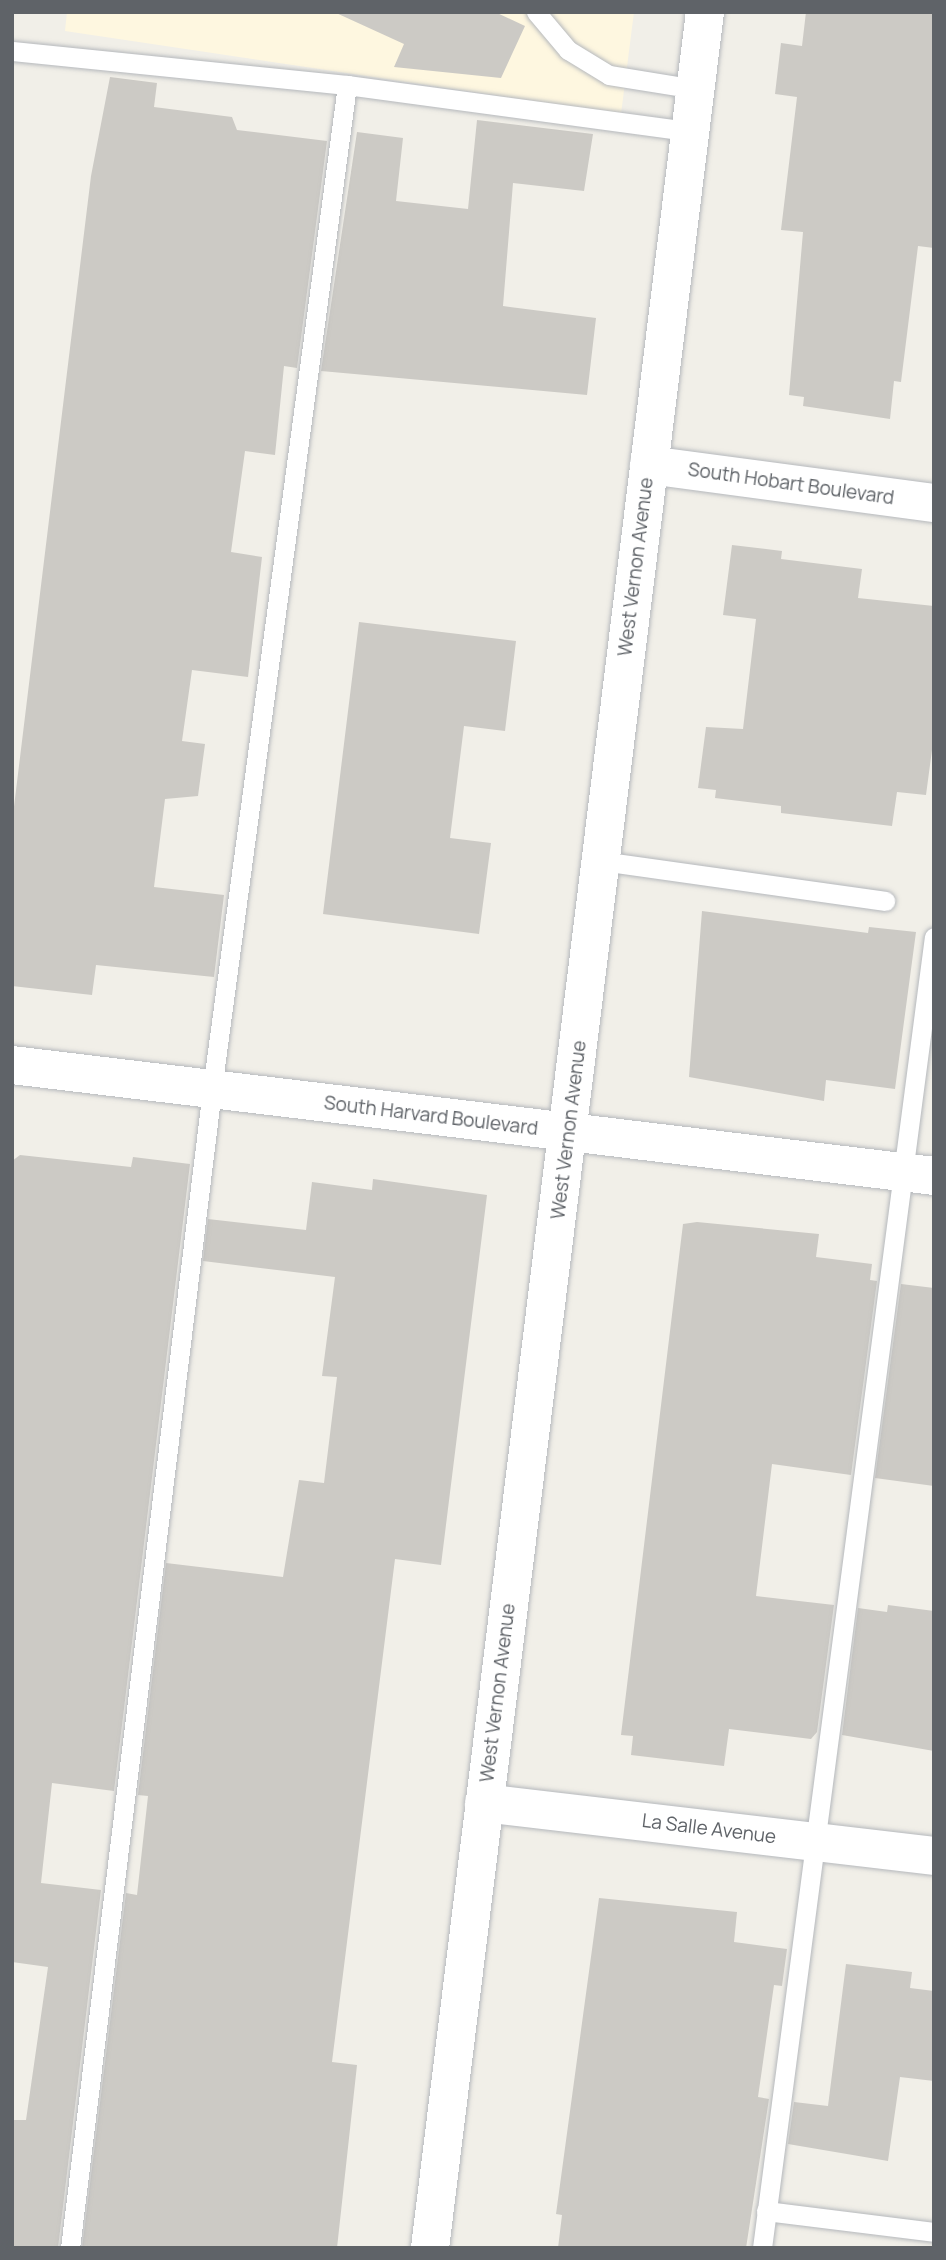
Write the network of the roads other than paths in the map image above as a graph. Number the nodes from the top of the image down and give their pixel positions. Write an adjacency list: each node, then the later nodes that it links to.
1 (536, 12): 5 (lane)
2 (705, 12): 5 (main road, West Vernon Avenue)
3 (12, 51): 4 (lane)
4 (347, 85): 6 (lane); 13 (lane)
5 (695, 89): 6 (main road, West Vernon Avenue)
6 (689, 131): 7 (main road, West Vernon Avenue)
7 (649, 465): 8 (main road, South Hobart Boulevard); 9 (main road, West Vernon Avenue)
8 (934, 503)
9 (601, 861): 10 (lane); 14 (main road, West Vernon Avenue)
10 (886, 901)
11 (934, 937): 15 (lane)
12 (12, 1065): 13 (main road, South Harvard Boulevard)
13 (212, 1089): 14 (main road, South Harvard Boulevard); 21 (lane)
14 (569, 1132): 15 (main road, South Harvard Boulevard); 16 (main road, West Vernon Avenue)
15 (918, 1174): 17 (lane)
16 (484, 1803): 17 (main road, La Salle Avenue); 22 (main road, West Vernon Avenue)
17 (817, 1842): 18 (main road, La Salle Avenue); 19 (lane)
18 (934, 1856)
19 (766, 2211): 20 (lane); 23 (lane)
20 (934, 2232)
21 (70, 2248)
22 (430, 2248)
23 (762, 2248)

